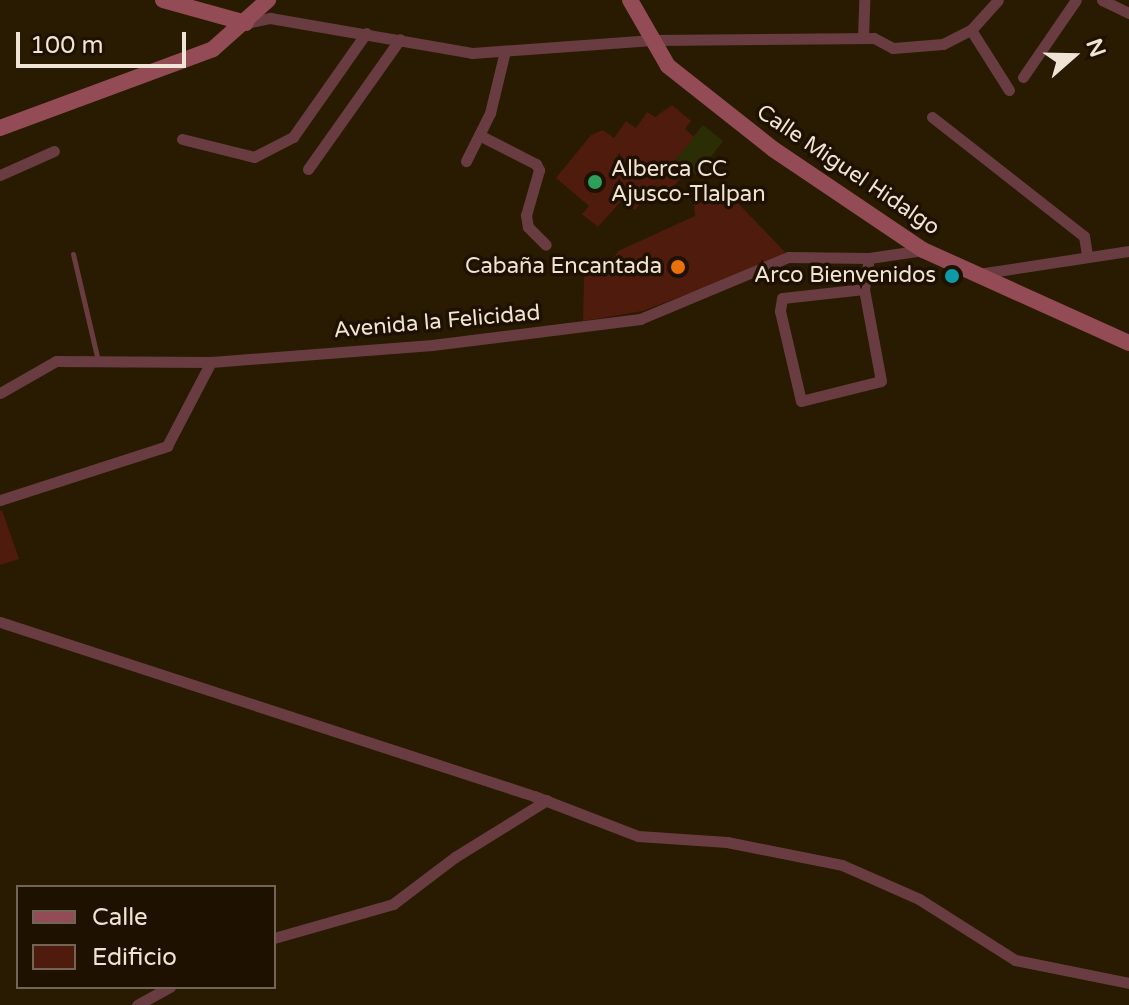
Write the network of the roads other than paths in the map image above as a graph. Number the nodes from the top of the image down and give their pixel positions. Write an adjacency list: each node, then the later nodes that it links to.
1 (163, 0): 10 (main road)
2 (218, 0): 10 (street)
3 (268, 0): 11 (main road)
4 (630, 0): 16 (main road, Calle Miguel Hidalgo)
5 (864, 0): 14 (street)
6 (998, 0): 12 (street)
7 (1076, 0): 18 (street)
8 (1102, 0): 9 (street)
9 (1129, 13)
10 (213, 17): 11 (main road)
11 (246, 23): 13 (street); 21 (main road)
12 (971, 30): 14 (street); 19 (street)
13 (366, 33): 15 (street); 23 (street)
14 (863, 38): 16 (street)
15 (400, 39): 17 (street); 26 (street)
16 (653, 40): 17 (street); 29 (main road, Calle Miguel Hidalgo)
17 (505, 51): 22 (street)
18 (1023, 77)
19 (1009, 90)
20 (932, 117): 32 (street)
21 (0, 128)
22 (479, 135): 25 (street); 28 (street)
23 (182, 139)
24 (54, 151): 27 (street)
25 (466, 161)
26 (308, 169)
27 (0, 175)
28 (546, 245)
29 (923, 250): 33 (street, Avenida la Felicidad); 34 (main road, Calle Miguel Hidalgo)
30 (1129, 251): 32 (street)
31 (73, 254): 37 (lane)
32 (1087, 254): 34 (street)
33 (869, 258): 35 (street); 38 (street, Avenida la Felicidad)
34 (978, 274): 36 (main road, Calle Miguel Hidalgo)
35 (864, 289): 35 (street)
36 (1129, 343)
37 (98, 362): 38 (street, Avenida la Felicidad); 39 (street, Avenida la Felicidad)
38 (211, 362): 40 (street)
39 (0, 393)
40 (0, 500)
41 (0, 622): 42 (street)
42 (547, 800): 43 (street); 44 (street)
43 (276, 937)
44 (1129, 983)
45 (166, 989): 46 (street)
46 (137, 1005)

